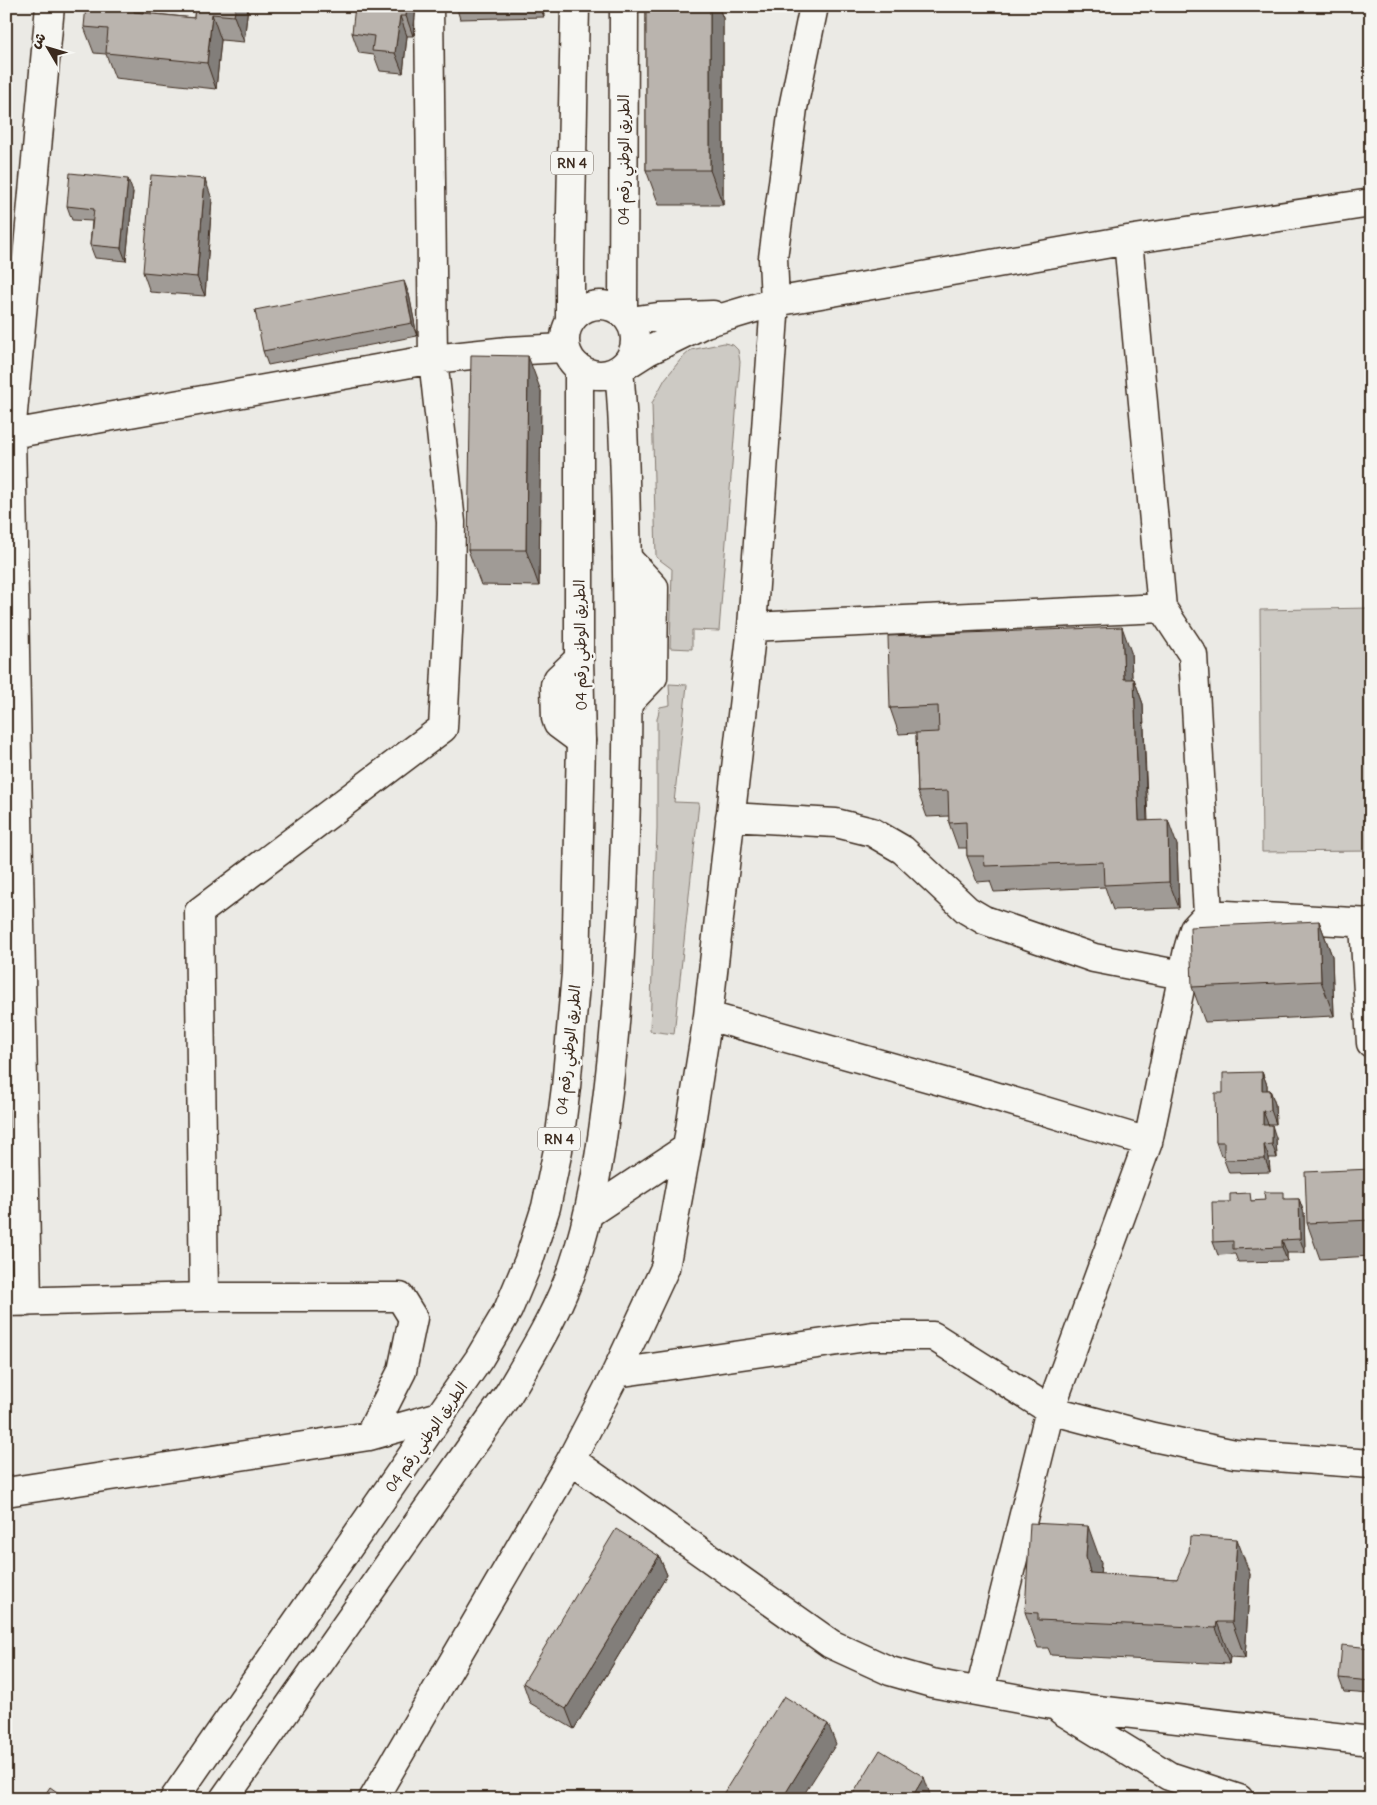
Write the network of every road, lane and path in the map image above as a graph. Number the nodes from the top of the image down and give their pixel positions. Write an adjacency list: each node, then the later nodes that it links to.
1 (50, 6): 15 (main road)
2 (429, 6): 12 (main road)
3 (575, 6): 11 (main road, RN 4)
4 (624, 6): 10 (main road, الطريق الوطني رقم 04)
5 (814, 6): 8 (main road)
6 (1371, 203): 7 (main road)
7 (1128, 240): 8 (main road); 16 (main road)
8 (775, 302): 9 (main road); 17 (main road)
9 (730, 314): 10 (main road); 14 (main road)
10 (626, 317): 11 (main road); 14 (main road)
11 (570, 320): 13 (main road)
12 (433, 359): 13 (main road); 15 (main road); 27 (main road)
13 (572, 359): 14 (main road); 31 (main road, الطريق الوطني رقم 04 / RN 4)
14 (622, 367): 26 (main road, RN 4)
15 (8, 434): 28 (main road)
16 (1162, 608): 17 (main road); 19 (main road)
17 (752, 627): 18 (main road)
18 (730, 817): 21 (main road); 22 (main road)
19 (1208, 914): 20 (main road); 21 (main road)
20 (1367, 923): 23 (main road)
21 (1182, 975): 24 (main road)
22 (708, 1016): 24 (main road); 25 (main road)
23 (1371, 1043)
24 (1148, 1142): 30 (main road)
25 (687, 1148): 26 (main road); 29 (main road)
26 (589, 1213): 40 (main road, RN 4)
27 (204, 1297): 28 (main road); 32 (main road)
28 (16, 1302)
29 (616, 1374): 30 (main road); 33 (main road)
30 (1050, 1410): 34 (main road); 36 (main road)
31 (440, 1416): 32 (main road); 39 (main road, الطريق الوطني رقم 04 / RN 4)
32 (369, 1436): 35 (main road)
33 (571, 1460): 36 (main road); 41 (main road)
34 (1371, 1464)
35 (6, 1492)
36 (980, 1691): 37 (main road)
37 (1053, 1706): 38 (main road); 42 (main road)
38 (1371, 1741)
39 (174, 1799)
40 (224, 1799)
41 (372, 1799)
42 (1239, 1799)

